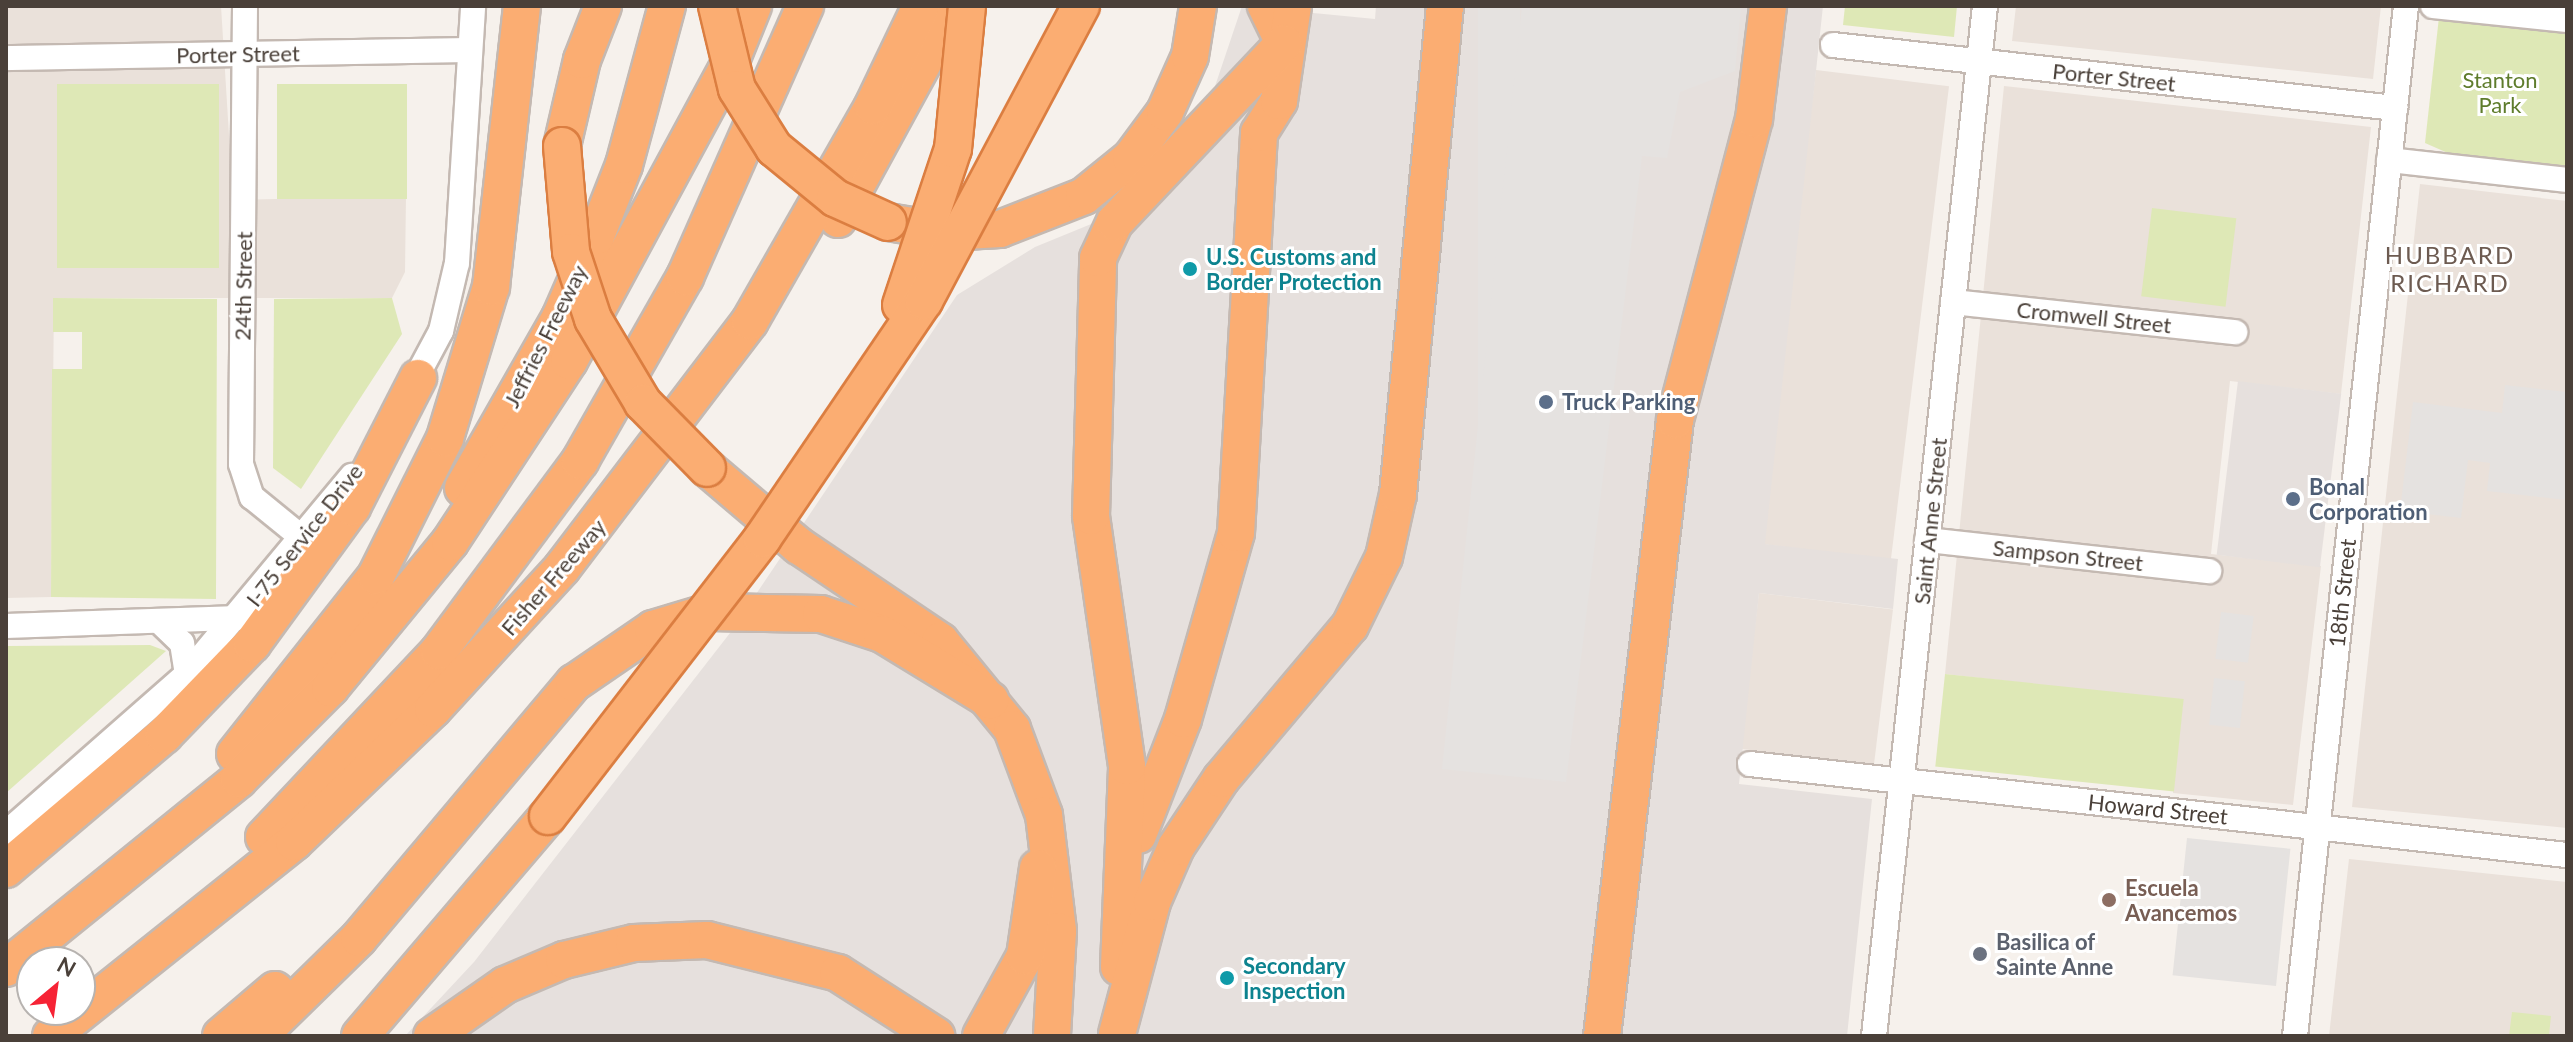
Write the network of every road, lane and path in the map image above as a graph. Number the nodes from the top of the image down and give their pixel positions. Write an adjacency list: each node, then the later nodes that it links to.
1 (245, 6): 24 (street, 24th Street)
2 (473, 6): 23 (street, I-75 Service Drive)
3 (522, 6): 53 (highway)
4 (579, 6): 28 (highway)
5 (603, 6): 28 (highway)
6 (667, 6): 42 (highway, Jeffries Freeway)
7 (717, 6): 14 (highway, bridge)
8 (753, 6): 42 (highway)
9 (805, 6): 56 (highway)
10 (921, 6): 33 (highway, Fisher Freeway)
11 (954, 6): 33 (highway)
12 (967, 6): 35 (highway, bridge)
13 (1081, 6): 35 (highway, bridge)
14 (1198, 6)
15 (1445, 6): 57 (highway)
16 (1768, 6): 67 (highway)
17 (1985, 6): 26 (street, Saint Anne Street)
18 (2406, 6): 27 (street, 18th Street)
19 (2433, 6): 21 (street)
20 (1289, 17): 54 (highway); 54 (highway)
21 (2567, 20)
22 (1833, 45): 26 (street, Porter Street)
23 (470, 50): 24 (street, Porter Street); 34 (street, I-75 Service Drive)
24 (245, 54): 25 (street, Porter Street); 36 (street, 24th Street)
25 (6, 58)
26 (1979, 62): 27 (street, Porter Street); 31 (street, Saint Anne Street)
27 (2395, 108): 29 (street, 18th Street)
28 (562, 146): 44 (highway, bridge)
29 (2389, 160): 30 (street); 49 (street, 18th Street)
30 (2567, 180)
31 (1953, 302): 32 (street, Cromwell Street); 37 (street, Saint Anne Street)
32 (2235, 332)
33 (710, 377): 56 (highway, Fisher Freeway)
34 (418, 378): 36 (street, I-75 Service Drive); 52 (highway)
35 (850, 411): 60 (highway, bridge)
36 (305, 540): 39 (street, I-75 Service Drive)
37 (1927, 540): 38 (street, Sampson Street); 46 (street, Saint Anne Street)
38 (2209, 571)
39 (239, 618): 40 (street); 43 (street, I-75 Service Drive)
40 (160, 622): 41 (street); 43 (street)
41 (6, 626)
42 (369, 643): 53 (highway)
43 (187, 674): 50 (street, I-75 Service Drive)
44 (990, 700): 47 (highway); 48 (highway)
45 (1750, 764): 46 (street, Howard Street)
46 (1902, 781): 49 (street, Howard Street); 68 (street, Saint Anne Street)
47 (463, 811): 58 (highway); 59 (highway)
48 (1044, 815): 65 (highway); 66 (highway)
49 (2317, 827): 51 (street, Howard Street); 69 (street, 18th Street)
50 (6, 833)
51 (2567, 855)
52 (6, 869)
53 (123, 879): 55 (highway)
54 (1122, 898): 57 (highway)
55 (6, 968)
56 (60, 1029)
57 (1117, 1035)
58 (221, 1036)
59 (259, 1036)
60 (360, 1036)
61 (432, 1036): 64 (highway)
62 (470, 1036): 63 (highway)
63 (900, 1036)
64 (936, 1036)
65 (981, 1036)
66 (1052, 1036)
67 (1602, 1036)
68 (1874, 1036)
69 (2295, 1036)

